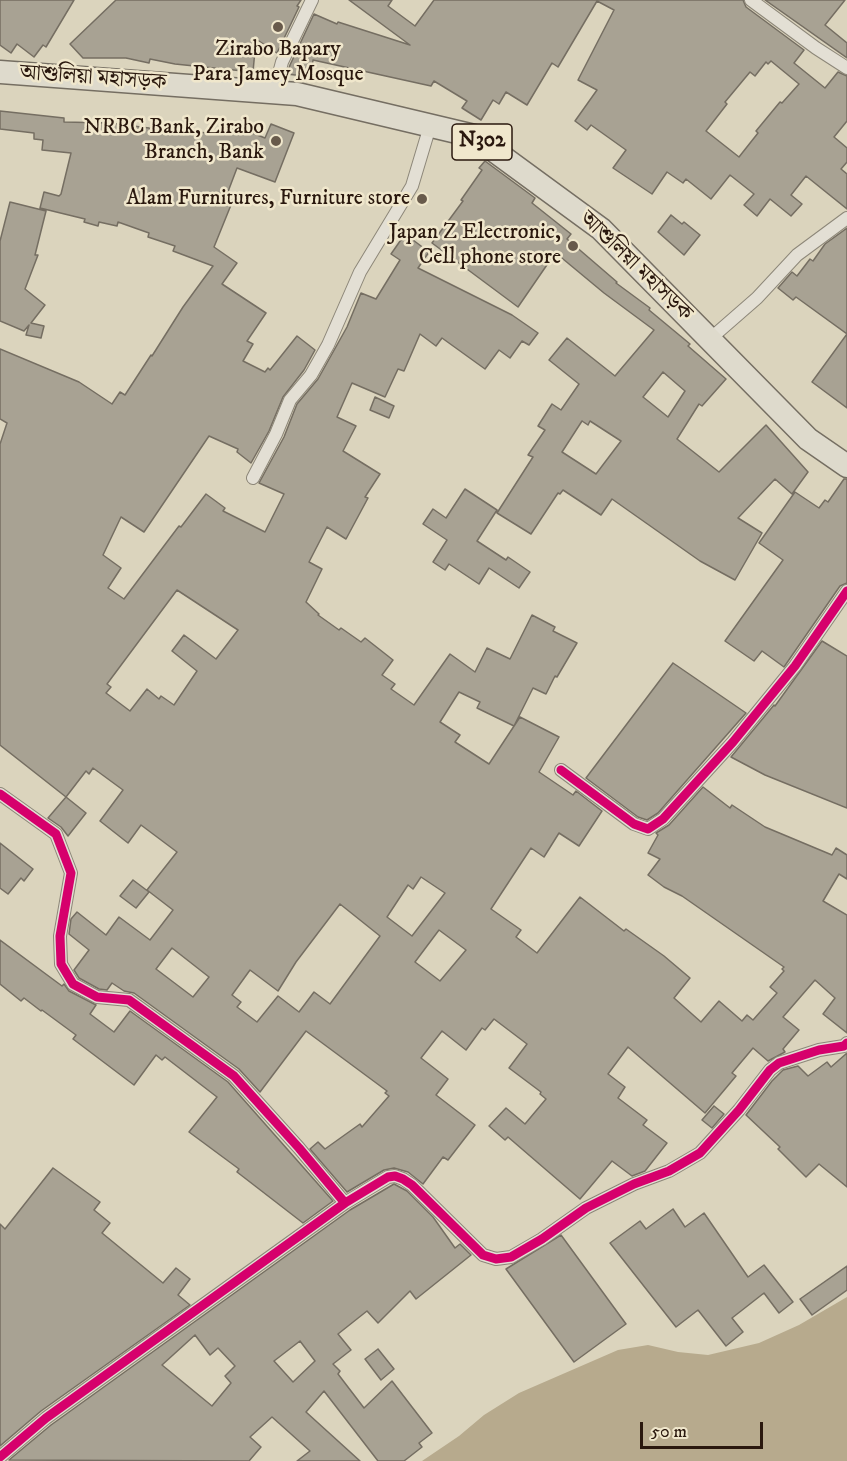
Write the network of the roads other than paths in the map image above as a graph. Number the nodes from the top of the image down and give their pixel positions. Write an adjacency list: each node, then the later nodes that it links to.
1 (312, 0): 5 (street)
2 (751, 0): 3 (street)
3 (847, 68)
4 (0, 72): 5 (highway, আশুলিয়া মহাসড়ক / N302)
5 (274, 92): 6 (highway, আশুলিয়া মহাসড়ক / N302)
6 (430, 126): 8 (highway, আশুলিয়া মহাসড়ক / N302); 10 (street)
7 (847, 218): 8 (street)
8 (710, 339): 9 (highway, আশুলিয়া মহাসড়ক / N302)
9 (847, 466)
10 (253, 478)
11 (847, 591): 12 (street)
12 (561, 770)
13 (0, 794): 15 (street)
14 (847, 1043): 15 (street)
15 (345, 1203): 16 (street)
16 (0, 1457)

